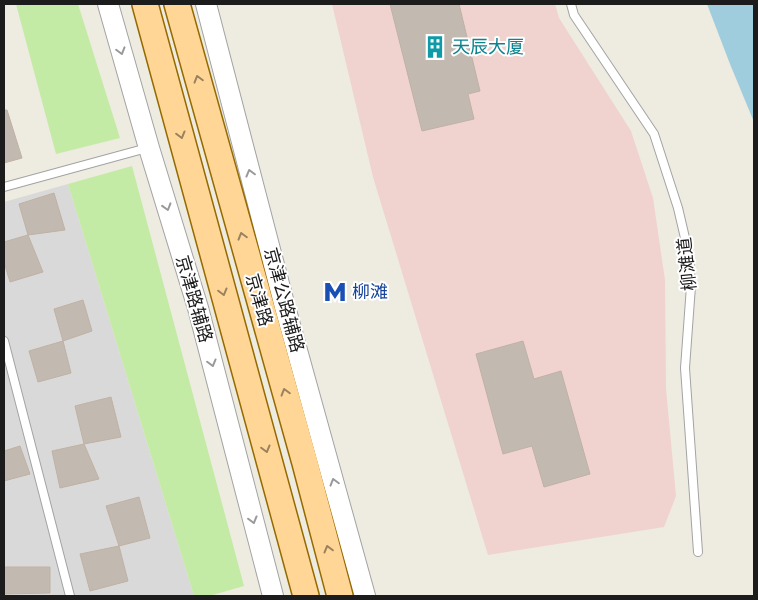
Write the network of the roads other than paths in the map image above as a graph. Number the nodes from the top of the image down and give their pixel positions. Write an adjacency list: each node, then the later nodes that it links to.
1 (108, 4): 6 (street, 京津路辅路, one-way to 6)
2 (145, 4): 12 (main road, 京津路, one-way to 12)
3 (177, 4): 13 (main road, 京津路, one-way to 3)
4 (206, 4): 14 (street, 京津公路辅路, one-way to 4)
5 (571, 4): 9 (lane, 柳滩道)
6 (149, 148): 7 (lane); 11 (street, 京津路辅路, one-way to 11)
7 (4, 187)
8 (4, 341): 10 (lane)
9 (698, 552)
10 (70, 596)
11 (273, 596)
12 (306, 596)
13 (340, 596)
14 (365, 596)

